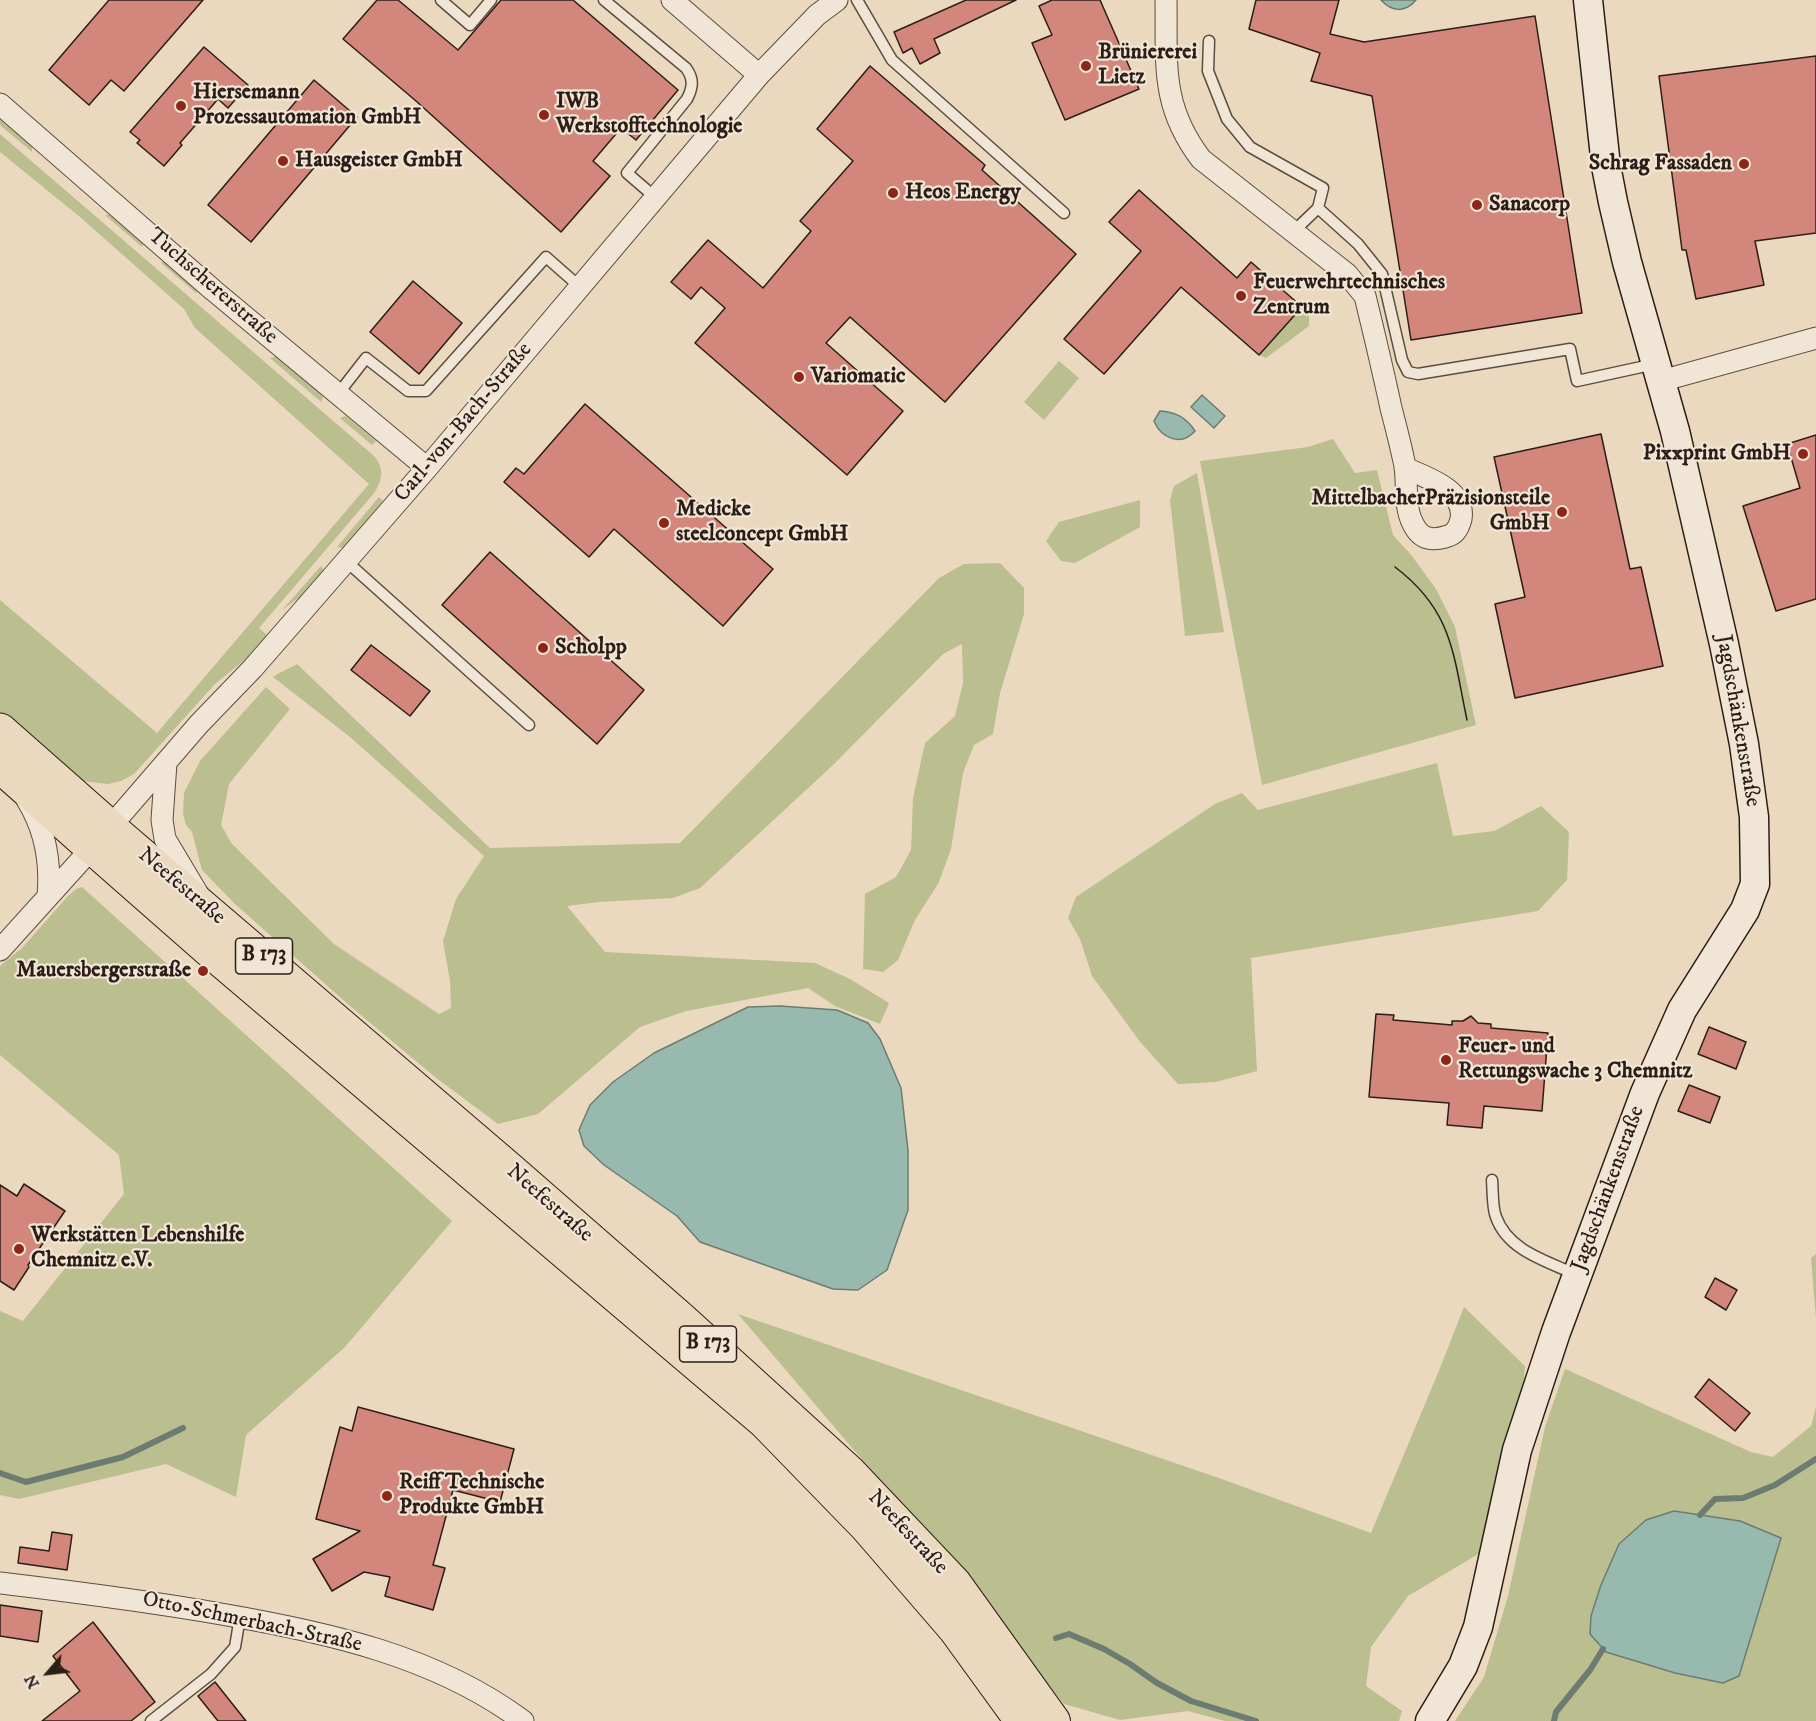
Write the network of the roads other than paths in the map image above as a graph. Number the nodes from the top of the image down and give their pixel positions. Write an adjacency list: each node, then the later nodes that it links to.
1 (441, 0): 2 (lane)
2 (491, 0)
3 (604, 0): 12 (lane)
4 (672, 0): 10 (street)
5 (837, 0): 10 (street, Carl-von-Bach-Straße)
6 (857, 0): 14 (lane)
7 (1166, 0): 15 (street)
8 (1588, 0): 18 (main road, Jagdschänkenstraße)
9 (1209, 41): 13 (lane)
10 (759, 75): 12 (street, Carl-von-Bach-Straße)
11 (0, 104): 19 (street, Tuchschererstraße)
12 (656, 198): 16 (street, Carl-von-Bach-Straße)
13 (1318, 208): 15 (lane); 18 (lane)
14 (1064, 213)
15 (1293, 232): 21 (street)
16 (580, 287): 19 (lane); 20 (street, Carl-von-Bach-Straße)
17 (1816, 339): 18 (street)
18 (1659, 373): 32 (main road, Jagdschänkenstraße)
19 (338, 394): 20 (street, Tuchschererstraße)
20 (427, 468): 22 (street, Carl-von-Bach-Straße)
21 (1405, 468)
22 (346, 561): 23 (lane); 25 (street, Carl-von-Bach-Straße)
23 (529, 725)
24 (0, 730): 27 (highway, Neefestraße / B 173)
25 (166, 763): 27 (street, Carl-von-Bach-Straße); 29 (street)
26 (7, 772): 27 (highway, Neefestraße / B 173); 28 (street)
27 (101, 837): 28 (street); 29 (main road, Neefestraße / B 173); 38 (main road, Neefestraße / B 173)
28 (48, 896): 30 (street)
29 (205, 906): 35 (main road, Neefestraße / B 173)
30 (0, 950)
31 (1492, 1180): 32 (lane)
32 (1578, 1275): 39 (main road, Jagdschänkenstraße)
33 (0, 1583): 34 (street, Otto-Schmerbach-Straße)
34 (240, 1617): 36 (lane); 37 (street, Otto-Schmerbach-Straße)
35 (1054, 1720)
36 (152, 1721)
37 (523, 1721)
38 (1021, 1721)
39 (1430, 1721)

